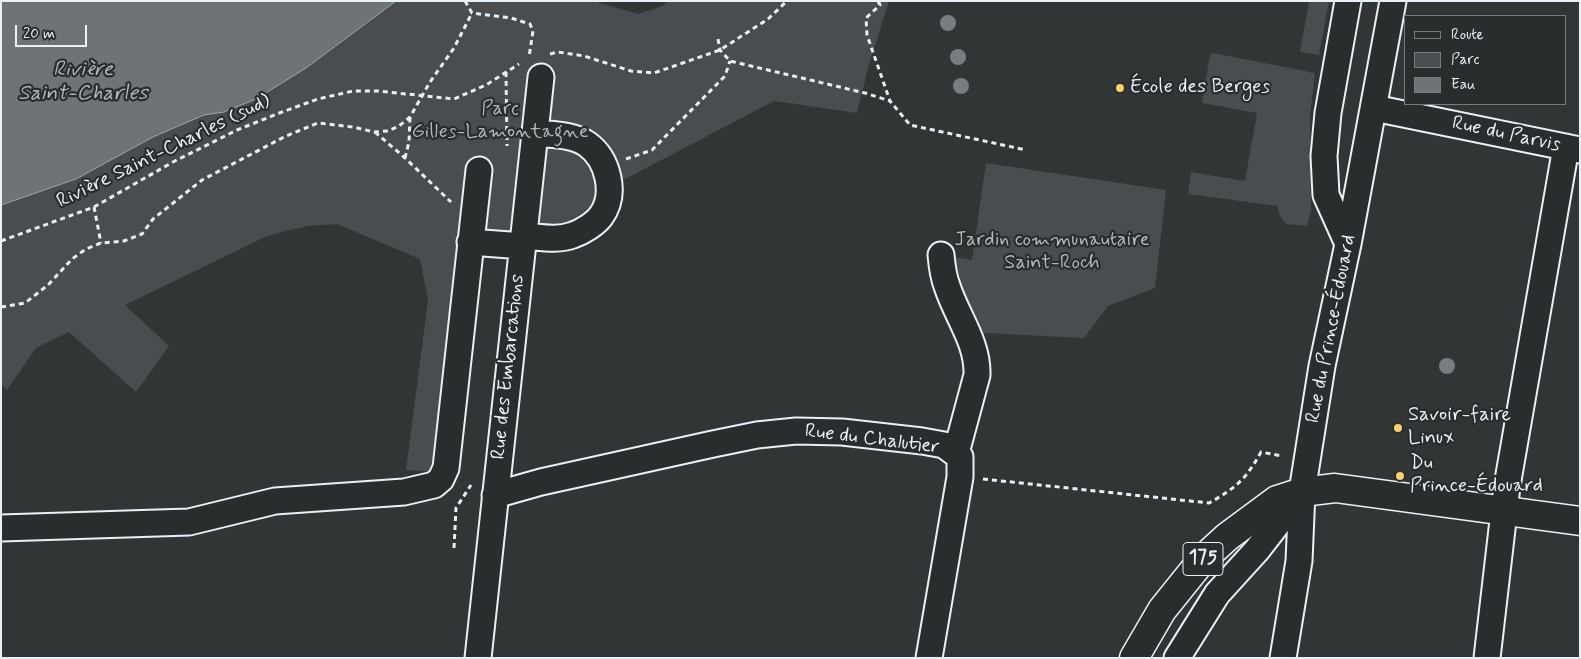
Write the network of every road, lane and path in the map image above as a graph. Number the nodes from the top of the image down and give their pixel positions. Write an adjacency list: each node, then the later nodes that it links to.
1 (465, 1): 6 (path)
2 (787, 1): 8 (path)
3 (878, 1): 13 (path)
4 (1348, 1): 29 (street)
5 (1394, 1): 14 (street, Rue du Prince-Édouard)
6 (472, 13): 10 (path); 12 (path)
7 (718, 39): 8 (path)
8 (720, 50): 9 (path); 10 (path)
9 (730, 61): 13 (path); 21 (path)
10 (539, 62): 17 (street, Rue des Embarcations)
11 (521, 63): 12 (path, Rivière Saint-Charles (sud))
12 (423, 94): 15 (path); 24 (path, Rivière Saint-Charles (sud))
13 (890, 102): 19 (path)
14 (1374, 108): 18 (street, Rue du Parvis); 29 (street, Rue du Prince-Édouard)
15 (410, 117): 16 (path); 20 (path)
16 (374, 132): 20 (path); 28 (path)
17 (535, 134): 21 (street); 26 (street, Rue des Embarcations)
18 (1573, 149): 36 (street)
19 (1026, 150)
20 (405, 158): 23 (path)
21 (604, 166): 26 (street)
22 (479, 170): 27 (street)
23 (454, 204)
24 (94, 207): 25 (path, Rivière Saint-Charles (sud)); 28 (path)
25 (1, 241)
26 (523, 241): 27 (street); 35 (street, Rue des Embarcations)
27 (470, 242): 38 (street)
28 (101, 243): 31 (path)
29 (1348, 244): 32 (street, Rue du Prince-Édouard)
30 (941, 256): 33 (street)
31 (1, 307)
32 (1307, 460): 33 (path); 34 (street, Rue du Prince-Édouard)
33 (958, 465): 35 (street, Rue du Chalutier); 40 (street, Rue du Chalutier)
34 (1302, 492): 36 (main road, 175); 41 (main road, 175); 42 (street); 43 (street, Rue du Prince-Édouard)
35 (495, 495): 39 (street, Rue des Embarcations)
36 (1504, 512): 37 (main road, 175); 44 (street)
37 (1580, 521)
38 (1, 528)
39 (478, 658)
40 (929, 658)
41 (1134, 658)
42 (1177, 658)
43 (1283, 658)
44 (1488, 658)

